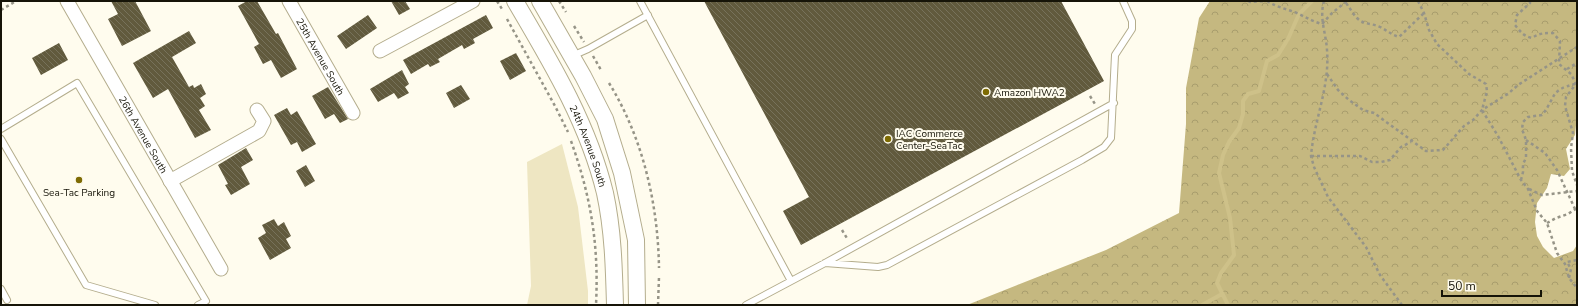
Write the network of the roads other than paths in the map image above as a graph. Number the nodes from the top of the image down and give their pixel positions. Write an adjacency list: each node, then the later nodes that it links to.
1 (67, 1): 16 (street, 26th Avenue South)
2 (289, 1): 13 (street, 25th Avenue South)
3 (473, 1): 9 (street)
4 (515, 1): 24 (street, 24th Avenue South)
5 (540, 1): 10 (street)
6 (640, 1): 8 (lane)
7 (1123, 1): 11 (lane)
8 (648, 15): 10 (lane); 19 (lane)
9 (380, 51)
10 (571, 56): 25 (street)
11 (1114, 103): 17 (lane); 17 (lane)
12 (257, 110): 16 (street)
13 (353, 113)
14 (1, 129): 23 (lane)
15 (1, 139): 22 (lane)
16 (170, 181): 18 (street, 26th Avenue South)
17 (825, 263): 19 (lane)
18 (221, 269)
19 (791, 281): 26 (lane)
20 (1, 289): 21 (lane)
21 (8, 300)
22 (155, 305)
23 (198, 305)
24 (614, 305)
25 (637, 305)
26 (746, 305)

